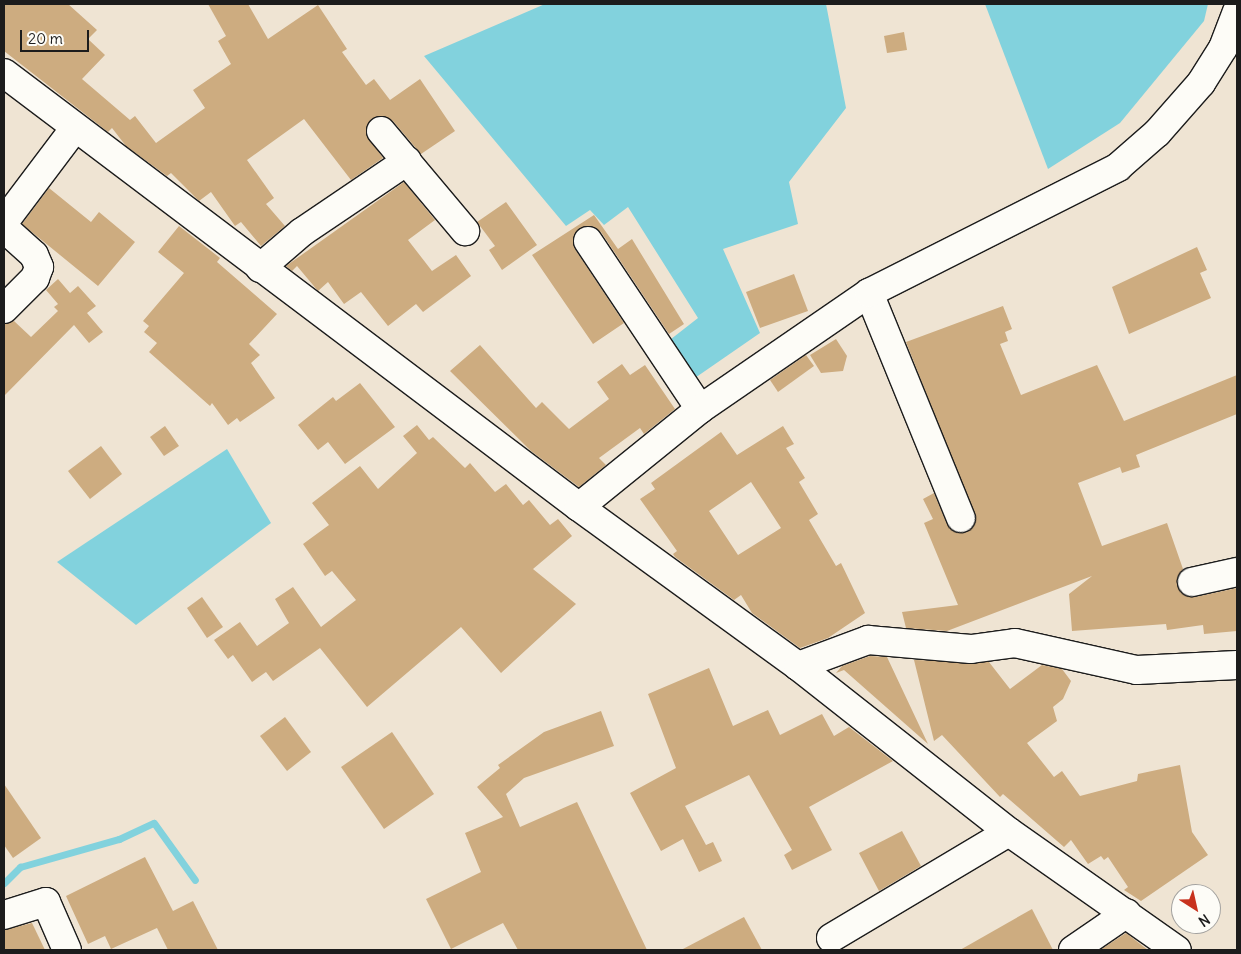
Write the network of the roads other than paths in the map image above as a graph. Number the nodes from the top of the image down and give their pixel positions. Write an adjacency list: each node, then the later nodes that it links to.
1 (1237, 12): 2 (street)
2 (1230, 56): 12 (street)
3 (4, 73): 4 (street)
4 (74, 129): 7 (street); 11 (street)
5 (382, 131): 6 (street)
6 (407, 161): 9 (street); 11 (street)
7 (4, 222)
8 (4, 228): 13 (street)
9 (465, 232)
10 (588, 241): 14 (street)
11 (260, 268): 15 (street)
12 (869, 293): 14 (street); 16 (street)
13 (4, 309)
14 (700, 409): 15 (street)
15 (579, 507): 20 (street)
16 (960, 518)
17 (1237, 572): 18 (street)
18 (1192, 582)
19 (1237, 665): 20 (street)
20 (798, 666): 21 (street)
21 (1009, 832): 22 (street); 24 (street)
22 (1127, 913): 26 (street); 27 (street)
23 (4, 915): 25 (street)
24 (830, 938)
25 (67, 950)
26 (1073, 950)
27 (1177, 950)

